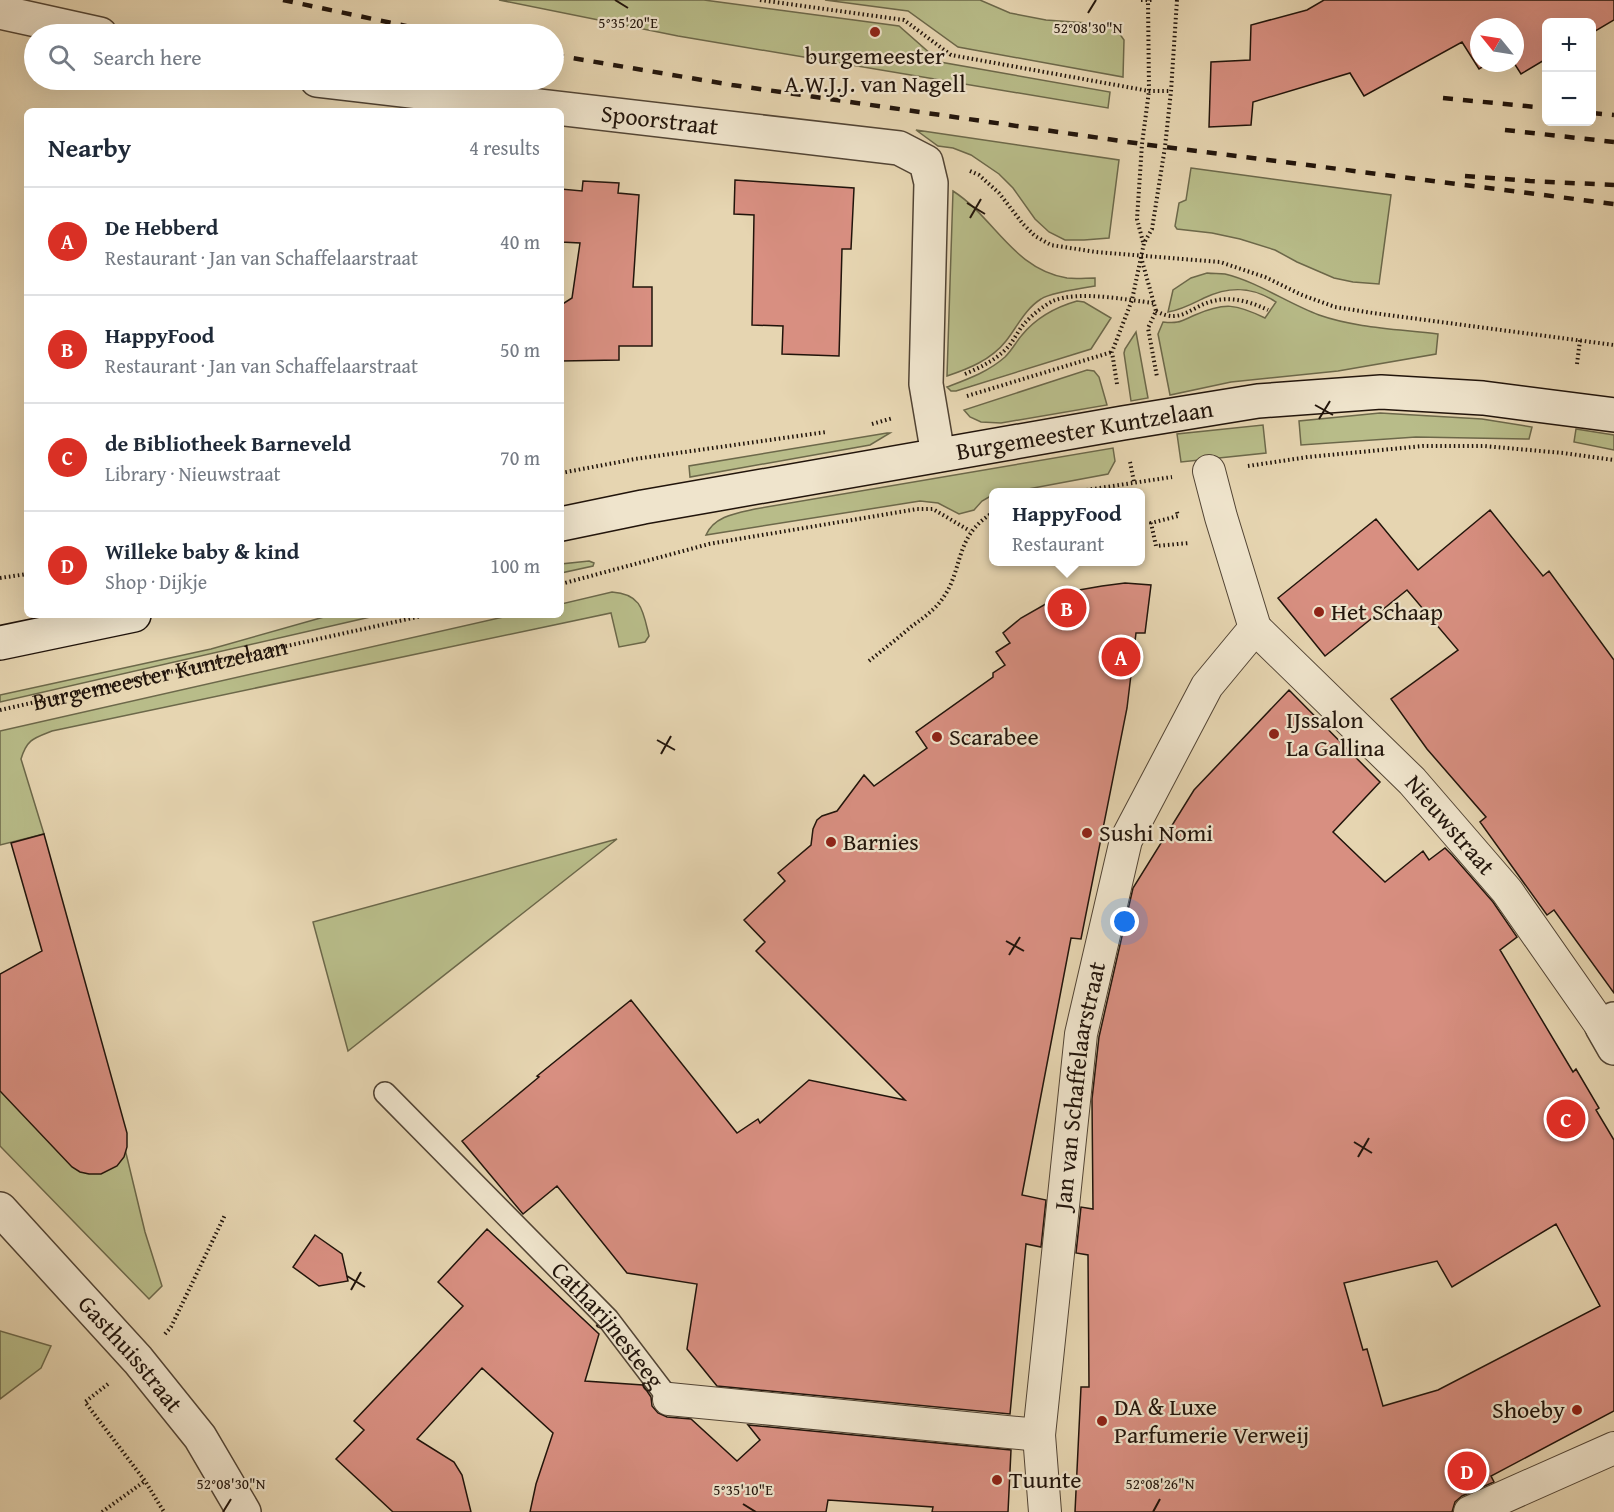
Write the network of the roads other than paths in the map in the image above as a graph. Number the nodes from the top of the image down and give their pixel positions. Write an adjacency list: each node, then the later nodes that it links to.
1 (0, 12): 2 (street)
2 (55, 24)
3 (403, 90): 4 (street, Spoorstraat)
4 (557, 108)
5 (564, 109): 7 (street, Spoorstraat)
6 (1614, 415): 7 (street, Burgemeester Kuntzelaan)
7 (938, 455): 9 (street, Burgemeester Kuntzelaan)
8 (1209, 471): 11 (street)
9 (564, 523)
10 (120, 618): 12 (street)
11 (1255, 628): 13 (street, Nieuwstraat); 17 (street, Jan van Schaffelaarstraat)
12 (0, 643)
13 (1610, 1031)
14 (385, 1093): 16 (lane, Catharijnesteeg)
15 (0, 1209): 19 (street, Gasthuisstraat)
16 (669, 1399): 17 (street, Catharijnesteeg)
17 (1040, 1435): 20 (street, Jan van Schaffelaarstraat)
18 (1614, 1448): 21 (street)
19 (244, 1512)
20 (1045, 1512)
21 (1470, 1512)

